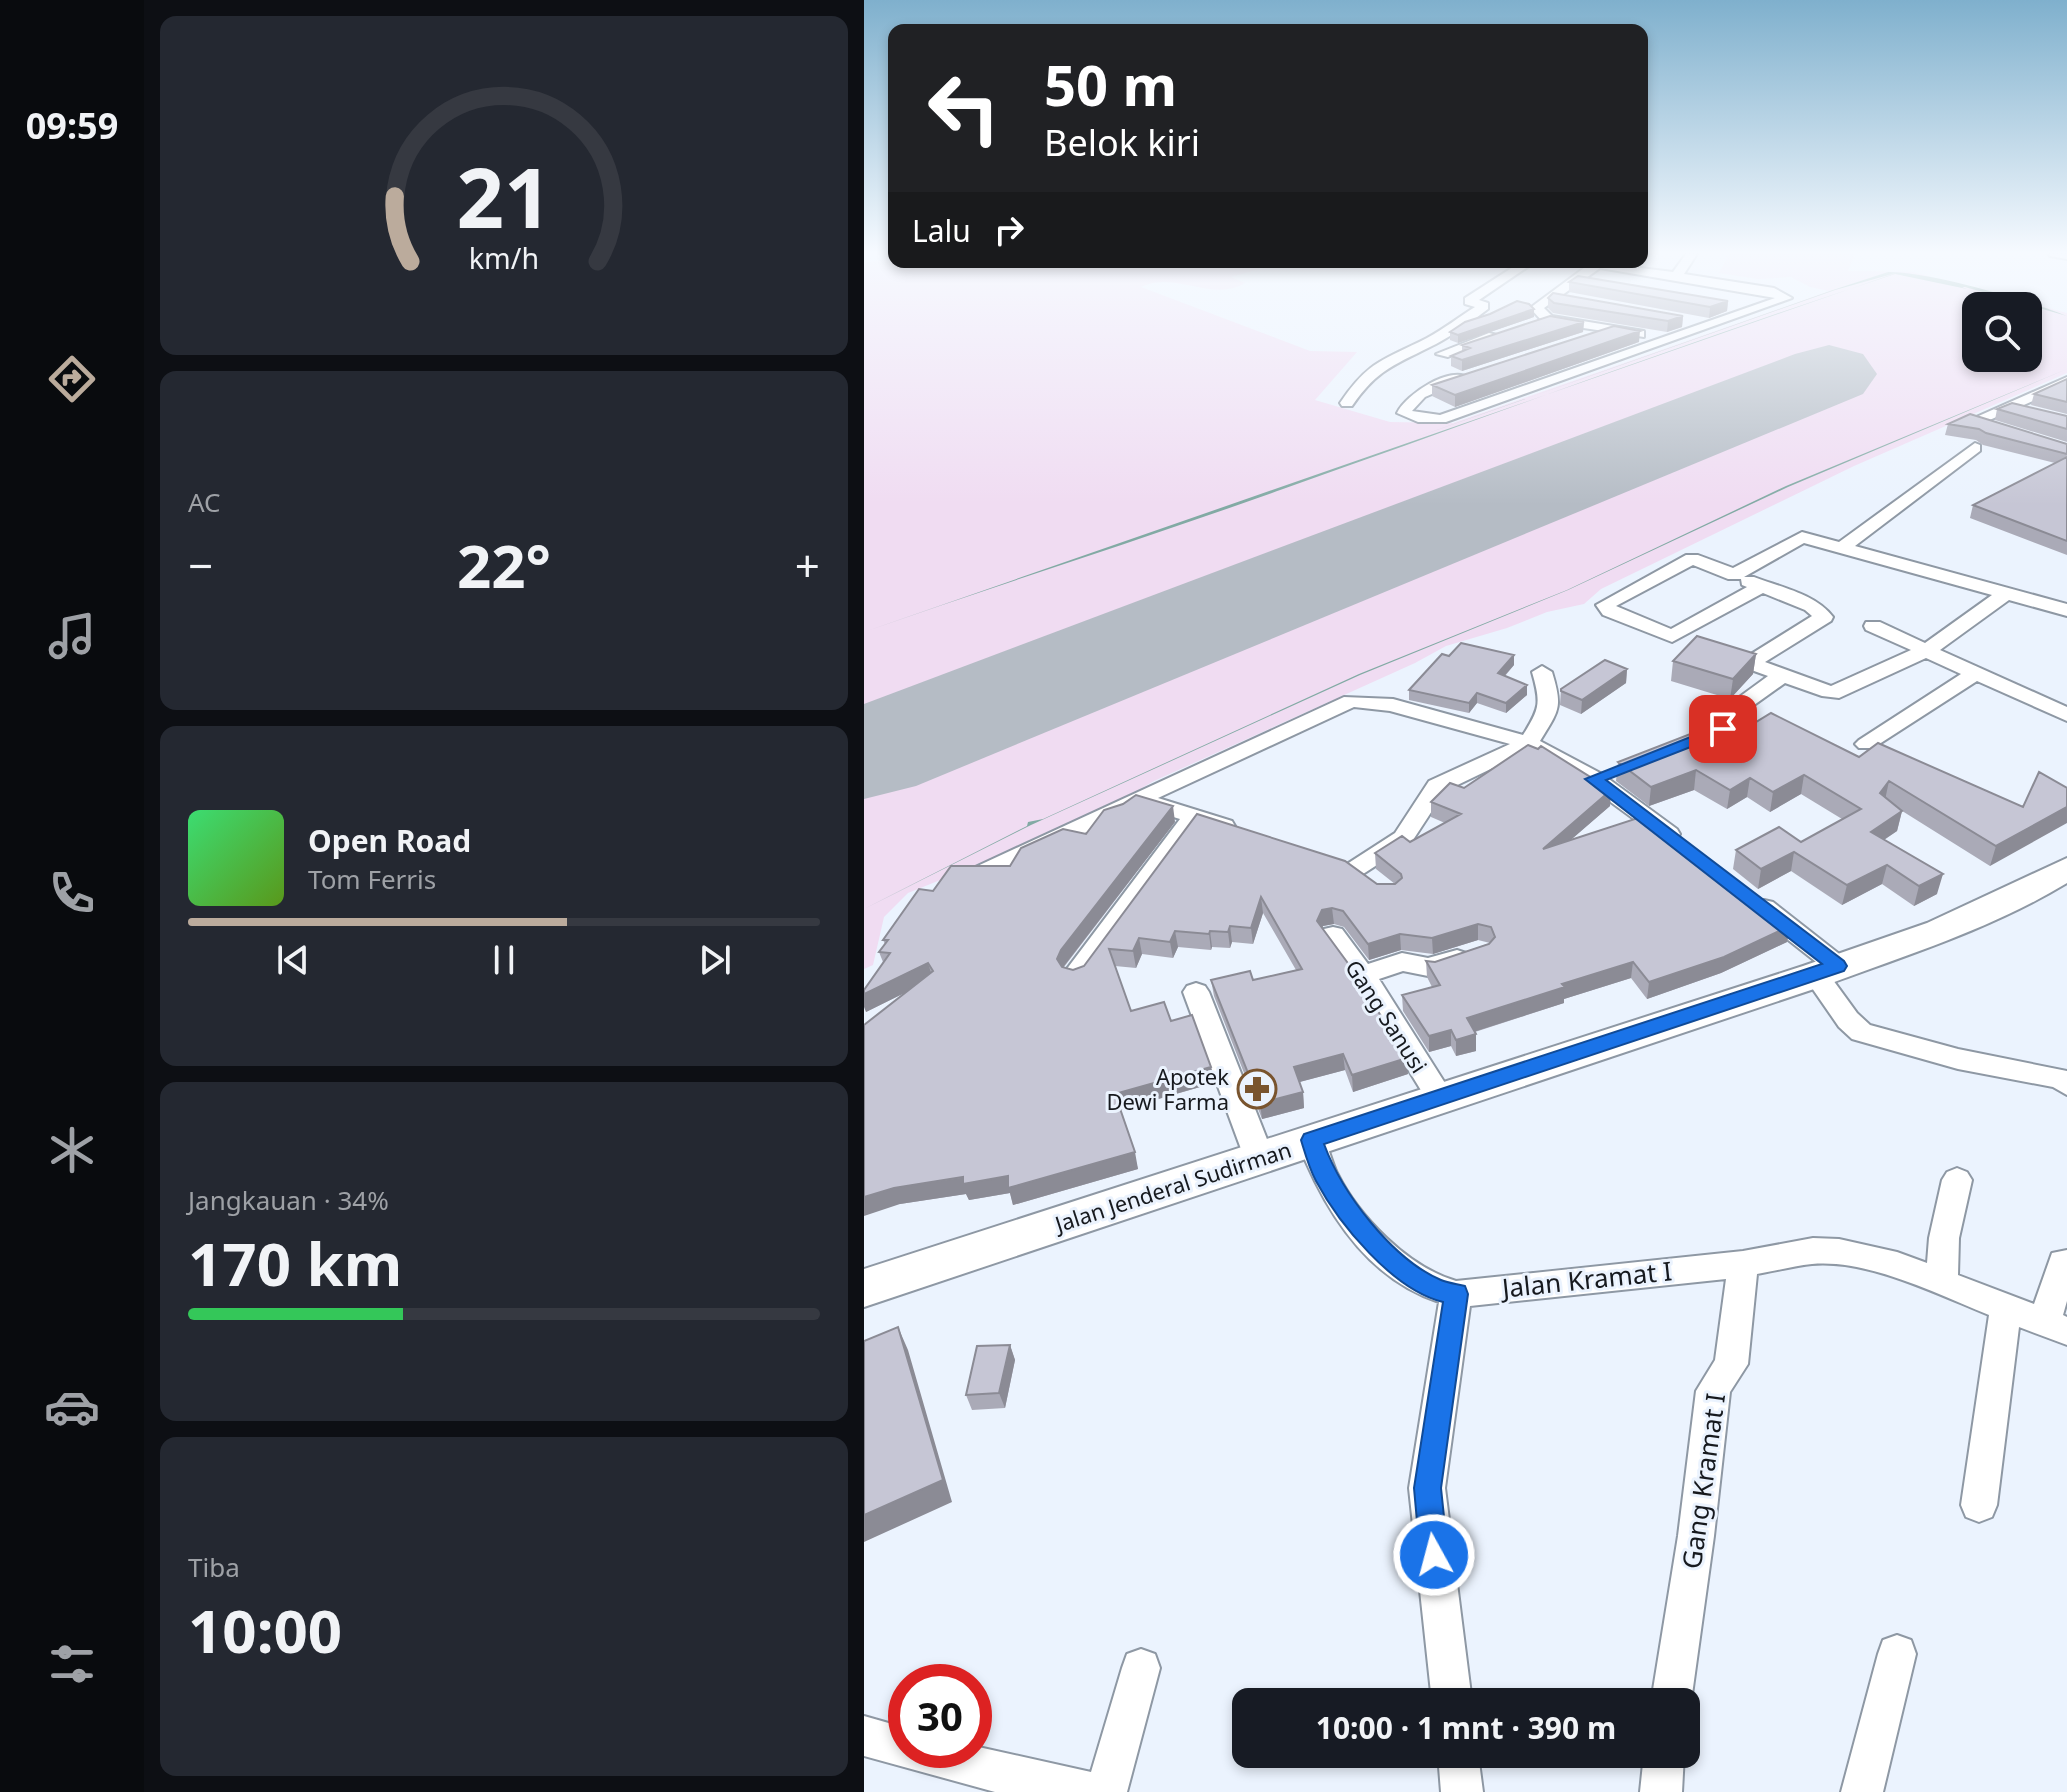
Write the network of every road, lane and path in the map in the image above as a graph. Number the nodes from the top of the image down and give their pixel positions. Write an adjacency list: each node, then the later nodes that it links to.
1 (1434, 338): 8 (street)
2 (1491, 338): 9 (street)
3 (1588, 338): 6 (street)
4 (1659, 338): 7 (street)
5 (1679, 338): 7 (street)
6 (1584, 339)
7 (1673, 340): 12 (street)
8 (1422, 345): 9 (street); 15 (street)
9 (1443, 354): 12 (street)
10 (1483, 372): 12 (street)
11 (2067, 381): 13 (street)
12 (1425, 391)
13 (2048, 391): 14 (street); 16 (street)
14 (2067, 396)
15 (1347, 403)
16 (2010, 407): 17 (street); 18 (street)
17 (2039, 414)
18 (2006, 433)
19 (1975, 448): 20 (street)
20 (1841, 549): 21 (street); 23 (street)
21 (1734, 575): 22 (street); 22 (street)
22 (1762, 586): 29 (street)
23 (2008, 592): 24 (street); 26 (street)
24 (2067, 610)
25 (1873, 626): 26 (street)
26 (1927, 650): 28 (street); 29 (street)
27 (1542, 672): 31 (street)
28 (1976, 673): 30 (street); 32 (street)
29 (1783, 675): 33 (street)
30 (2067, 715)
31 (1528, 743): 35 (street); 36 (street); 42 (street)
32 (1866, 744)
33 (1685, 745)
34 (1619, 769): 35 (street)
35 (1594, 779): 39 (street)
36 (1138, 799): 37 (street); 41 (street)
37 (1194, 816): 38 (street); 47 (street)
38 (1252, 835)
39 (1687, 848)
40 (2067, 868): 46 (highway, Jalan Jenderal Sudirman)
41 (979, 874)
42 (1377, 884)
43 (1746, 894): 46 (street)
44 (1333, 935): 48 (street, Gang Sanusi)
45 (1479, 951): 48 (street)
46 (1827, 970): 50 (street); 51 (highway, Jalan Jenderal Sudirman)
47 (1076, 974)
48 (1363, 975): 51 (street, Gang Sanusi)
49 (1196, 992): 53 (street)
50 (2067, 1085)
51 (1440, 1098): 52 (highway, Jalan Jenderal Sudirman)
52 (1311, 1140): 53 (highway, Jalan Jenderal Sudirman); 59 (street)
53 (1259, 1157): 58 (highway, Jalan Jenderal Sudirman)
54 (1957, 1180): 57 (street)
55 (2063, 1262): 61 (street)
56 (1743, 1264): 57 (street, Jalan Kramat I); 59 (street, Jalan Kramat I); 66 (street, Gang Kramat I)
57 (1942, 1282): 60 (street, Jalan Kramat I)
58 (864, 1288)
59 (1456, 1294): 65 (street)
60 (2006, 1307): 61 (street, Jalan Kramat I); 62 (street)
61 (2056, 1326)
62 (1979, 1505)
63 (1897, 1654): 72 (street)
64 (1141, 1668): 74 (street)
65 (1450, 1688)
66 (1673, 1688)
67 (864, 1736): 68 (street)
68 (888, 1743)
69 (982, 1768): 73 (street)
70 (1459, 1768): 75 (street)
71 (1663, 1768): 76 (street)
72 (1866, 1791)
73 (1090, 1792)
74 (1106, 1792)
75 (1462, 1792)
76 (1661, 1792)

